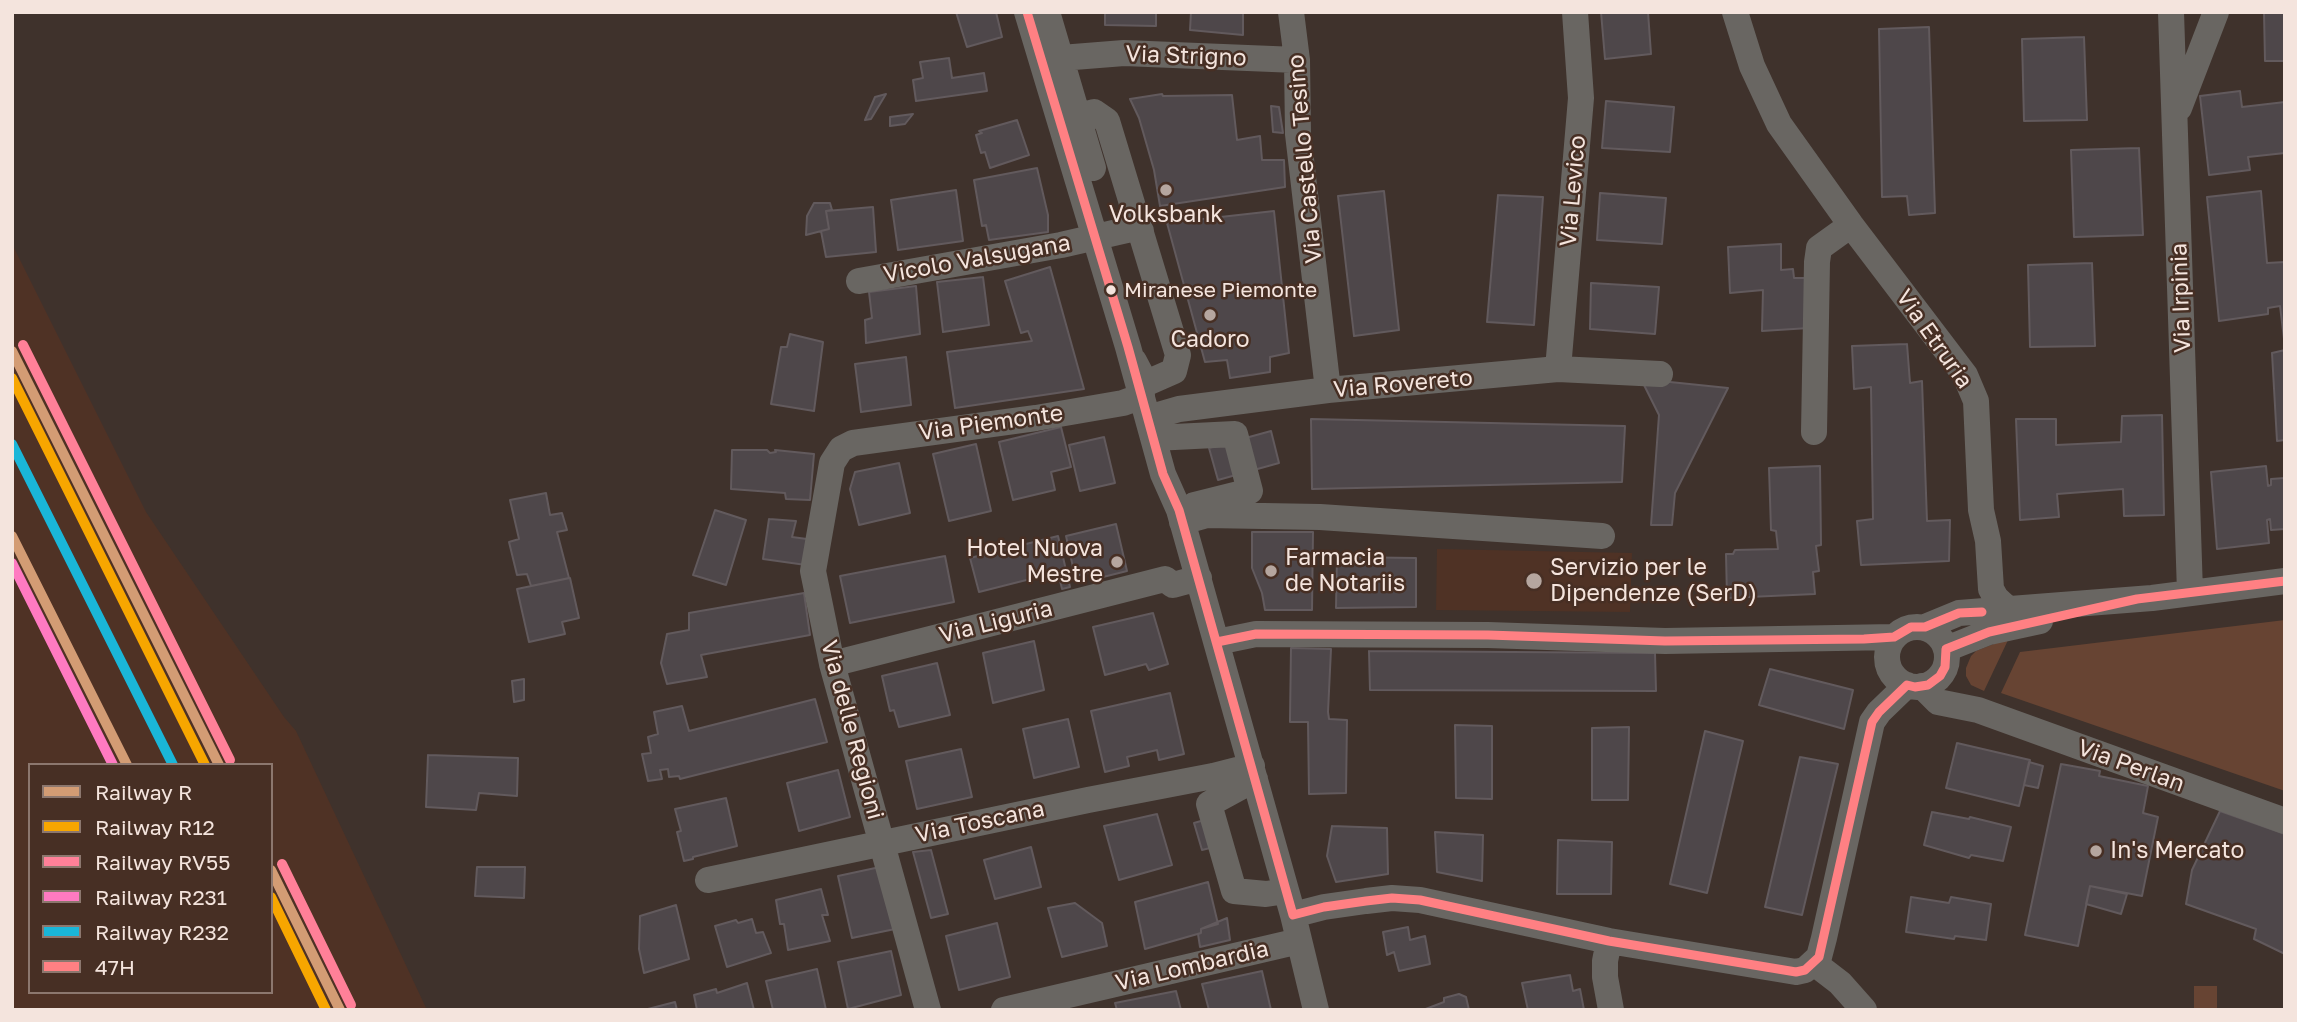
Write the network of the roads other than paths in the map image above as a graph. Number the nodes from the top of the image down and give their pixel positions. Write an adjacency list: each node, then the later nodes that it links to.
1 (1027, 12): 13 (street)
2 (1035, 12): 9 (street)
3 (1047, 12): 9 (street)
4 (1291, 12): 10 (street, Via Castello Tesino)
5 (1575, 12): 17 (street, Via Levico)
6 (1735, 12): 14 (street, Via Etruria)
7 (2171, 12): 12 (street)
8 (2216, 12): 12 (street, Via Irpinia)
9 (1068, 56): 10 (street, Via Strigno); 11 (street)
10 (1297, 60): 19 (street, Via Castello Tesino)
11 (1077, 116): 13 (street); 15 (street)
12 (2175, 119): 28 (street, Via Irpinia)
13 (1069, 149): 15 (street)
14 (1851, 225): 21 (street); 23 (street, Via Etruria)
15 (1117, 234): 16 (street, Vicolo Valsugana); 20 (street); 20 (street)
16 (859, 281)
17 (1558, 369): 18 (street, Via Rovereto); 19 (street, Via Rovereto)
18 (1660, 374)
19 (1328, 390): 20 (street, Via Rovereto)
20 (1156, 409): 22 (street, Via Piemonte); 24 (street); 24 (street)
21 (1814, 432)
22 (841, 449): 36 (street, Via delle Regioni)
23 (1981, 510): 30 (street, Via Etruria); 31 (street, Via Etruria)
24 (1181, 516): 25 (street); 26 (street)
25 (1602, 536)
26 (1199, 578): 34 (street); 36 (street, Via Liguria)
27 (2285, 581): 28 (street)
28 (2190, 592): 29 (street)
29 (2137, 598): 30 (street); 35 (street)
30 (2008, 610): 31 (street)
31 (1959, 613): 32 (street)
32 (1925, 627): 33 (street); 35 (street)
33 (1894, 637): 34 (street); 37 (street)
34 (1217, 642): 39 (street)
35 (1945, 658): 37 (street); 38 (street)
36 (832, 664): 41 (street, Via delle Regioni)
37 (1914, 686): 38 (street, Via Perlan); 46 (street)
38 (1978, 710): 40 (street, Via Perlan)
39 (1253, 772): 41 (street, Via Toscana); 43 (street); 43 (street)
40 (2285, 821)
41 (882, 843): 42 (street, Via Toscana); 47 (street, Via delle Regioni)
42 (708, 880)
43 (1289, 903): 44 (street); 45 (street)
44 (1609, 940): 46 (street); 50 (street)
45 (1299, 941): 48 (street, Via Lombardia); 49 (street)
46 (1814, 963): 51 (street)
47 (928, 1010)
48 (1004, 1010)
49 (1316, 1010)
50 (1611, 1010)
51 (1864, 1010)

